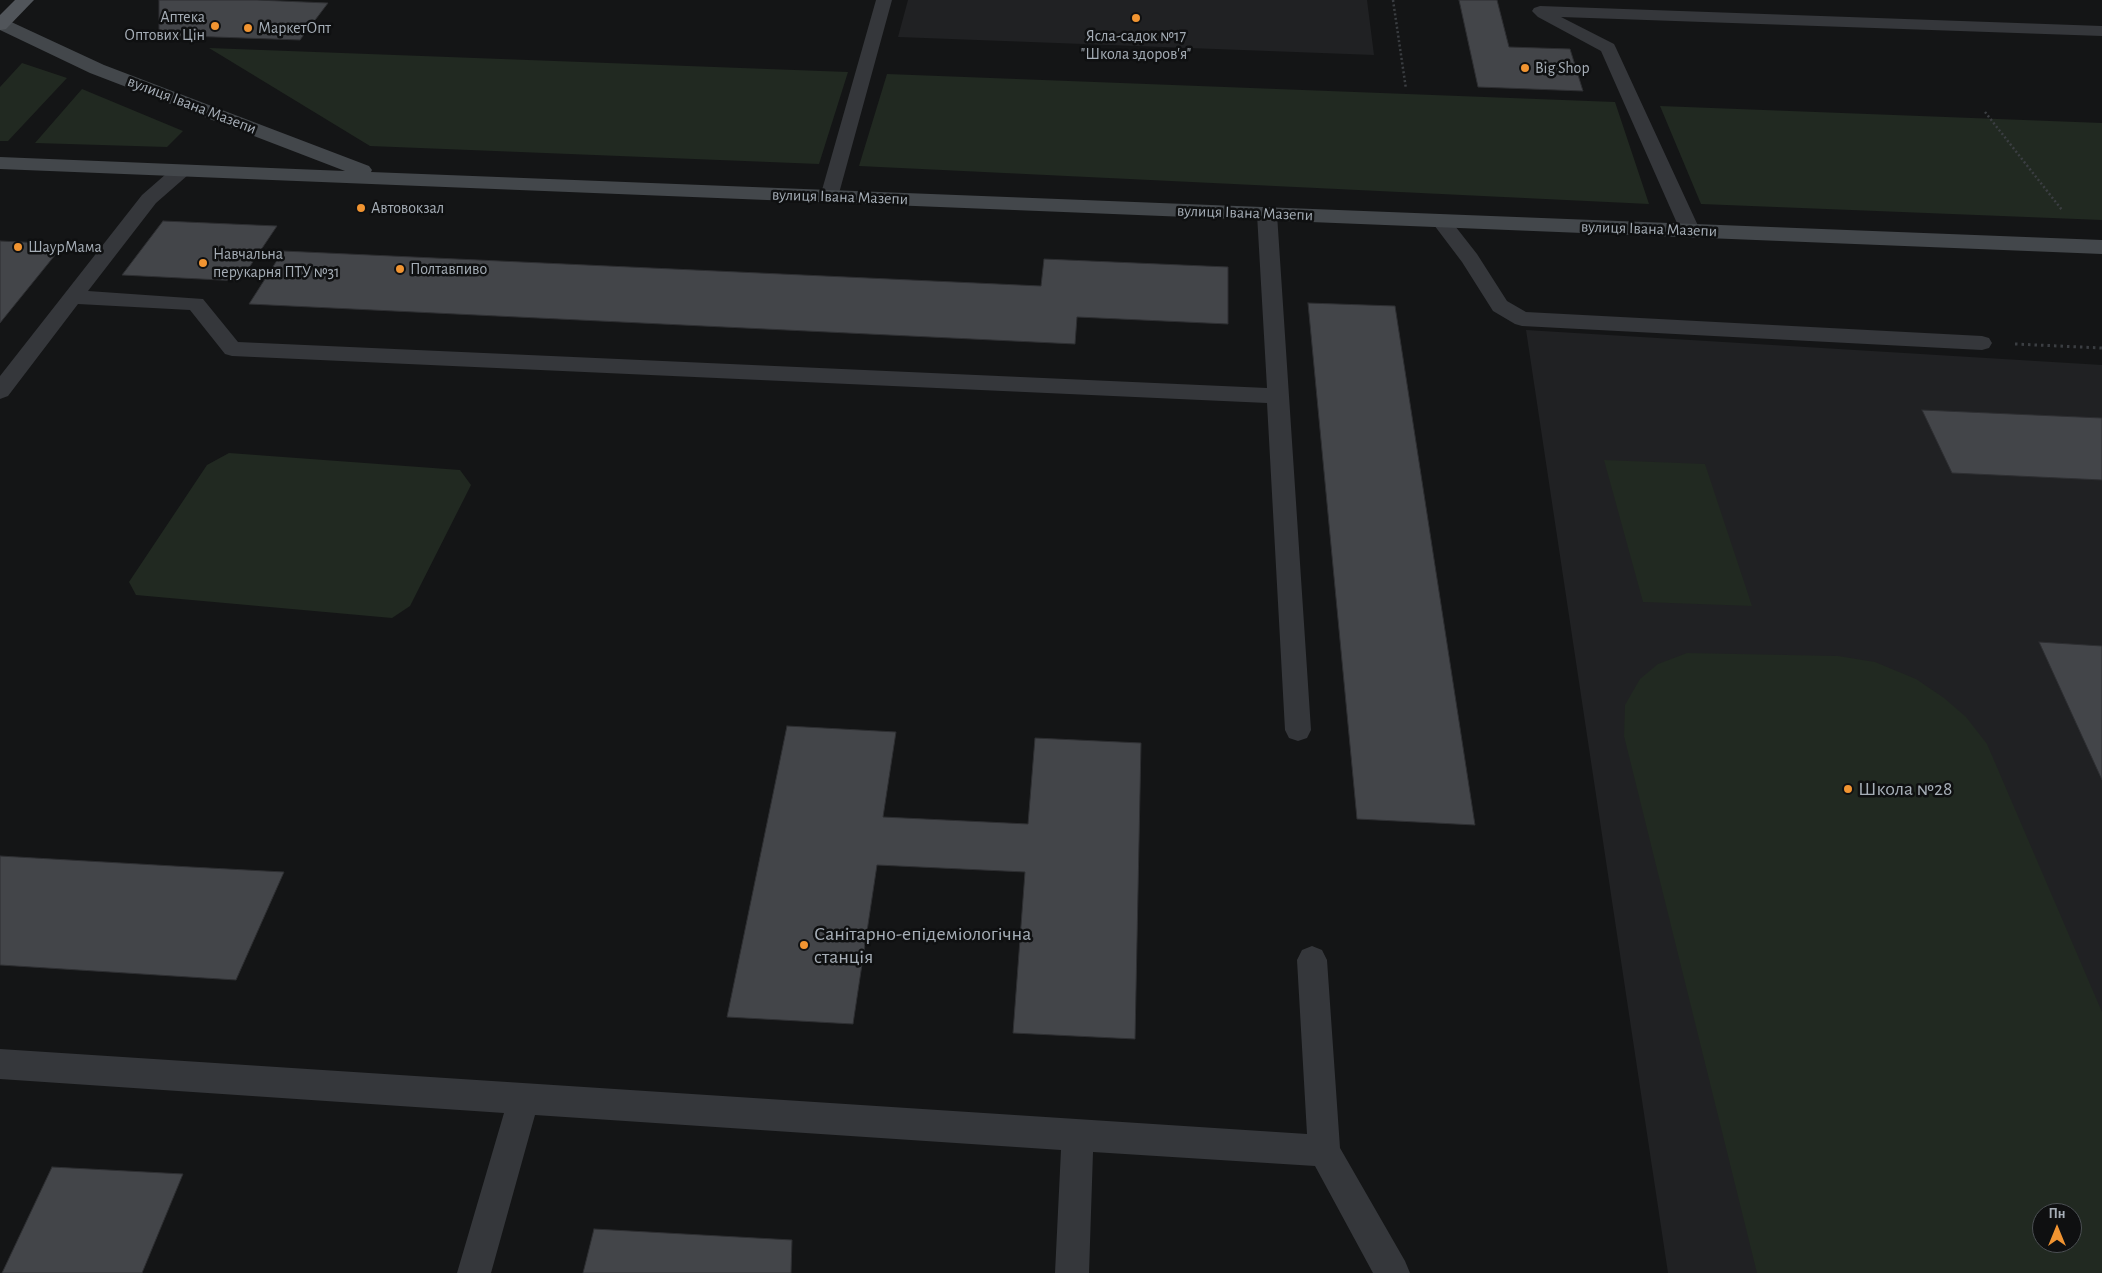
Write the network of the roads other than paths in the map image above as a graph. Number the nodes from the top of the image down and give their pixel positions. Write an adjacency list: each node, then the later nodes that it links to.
1 (25, 0): 4 (main road)
2 (884, 0): 9 (lane)
3 (1538, 6): 5 (lane); 12 (lane)
4 (0, 24): 8 (main road, вулиця Івана Мазепи)
5 (2102, 31)
6 (0, 163): 7 (main road, вулиця Івана Мазепи)
7 (181, 171): 8 (main road, вулиця Івана Мазепи); 14 (lane)
8 (387, 179): 9 (main road, вулиця Івана Мазепи)
9 (829, 197): 10 (main road, вулиця Івана Мазепи)
10 (1267, 214): 11 (main road, вулиця Івана Мазепи); 17 (lane)
11 (1441, 220): 12 (main road, вулиця Івана Мазепи); 15 (lane)
12 (1690, 230): 13 (main road, вулиця Івана Мазепи)
13 (2096, 247)
14 (73, 297): 16 (lane); 17 (lane)
15 (1982, 343)
16 (0, 391)
17 (1278, 396): 18 (lane)
18 (1298, 730)
19 (1312, 960): 23 (lane)
20 (0, 1064): 21 (lane)
21 (524, 1099): 22 (lane); 24 (lane)
22 (1078, 1135): 23 (lane); 25 (lane)
23 (1324, 1151): 26 (lane)
24 (474, 1273)
25 (1072, 1273)
26 (1393, 1273)

